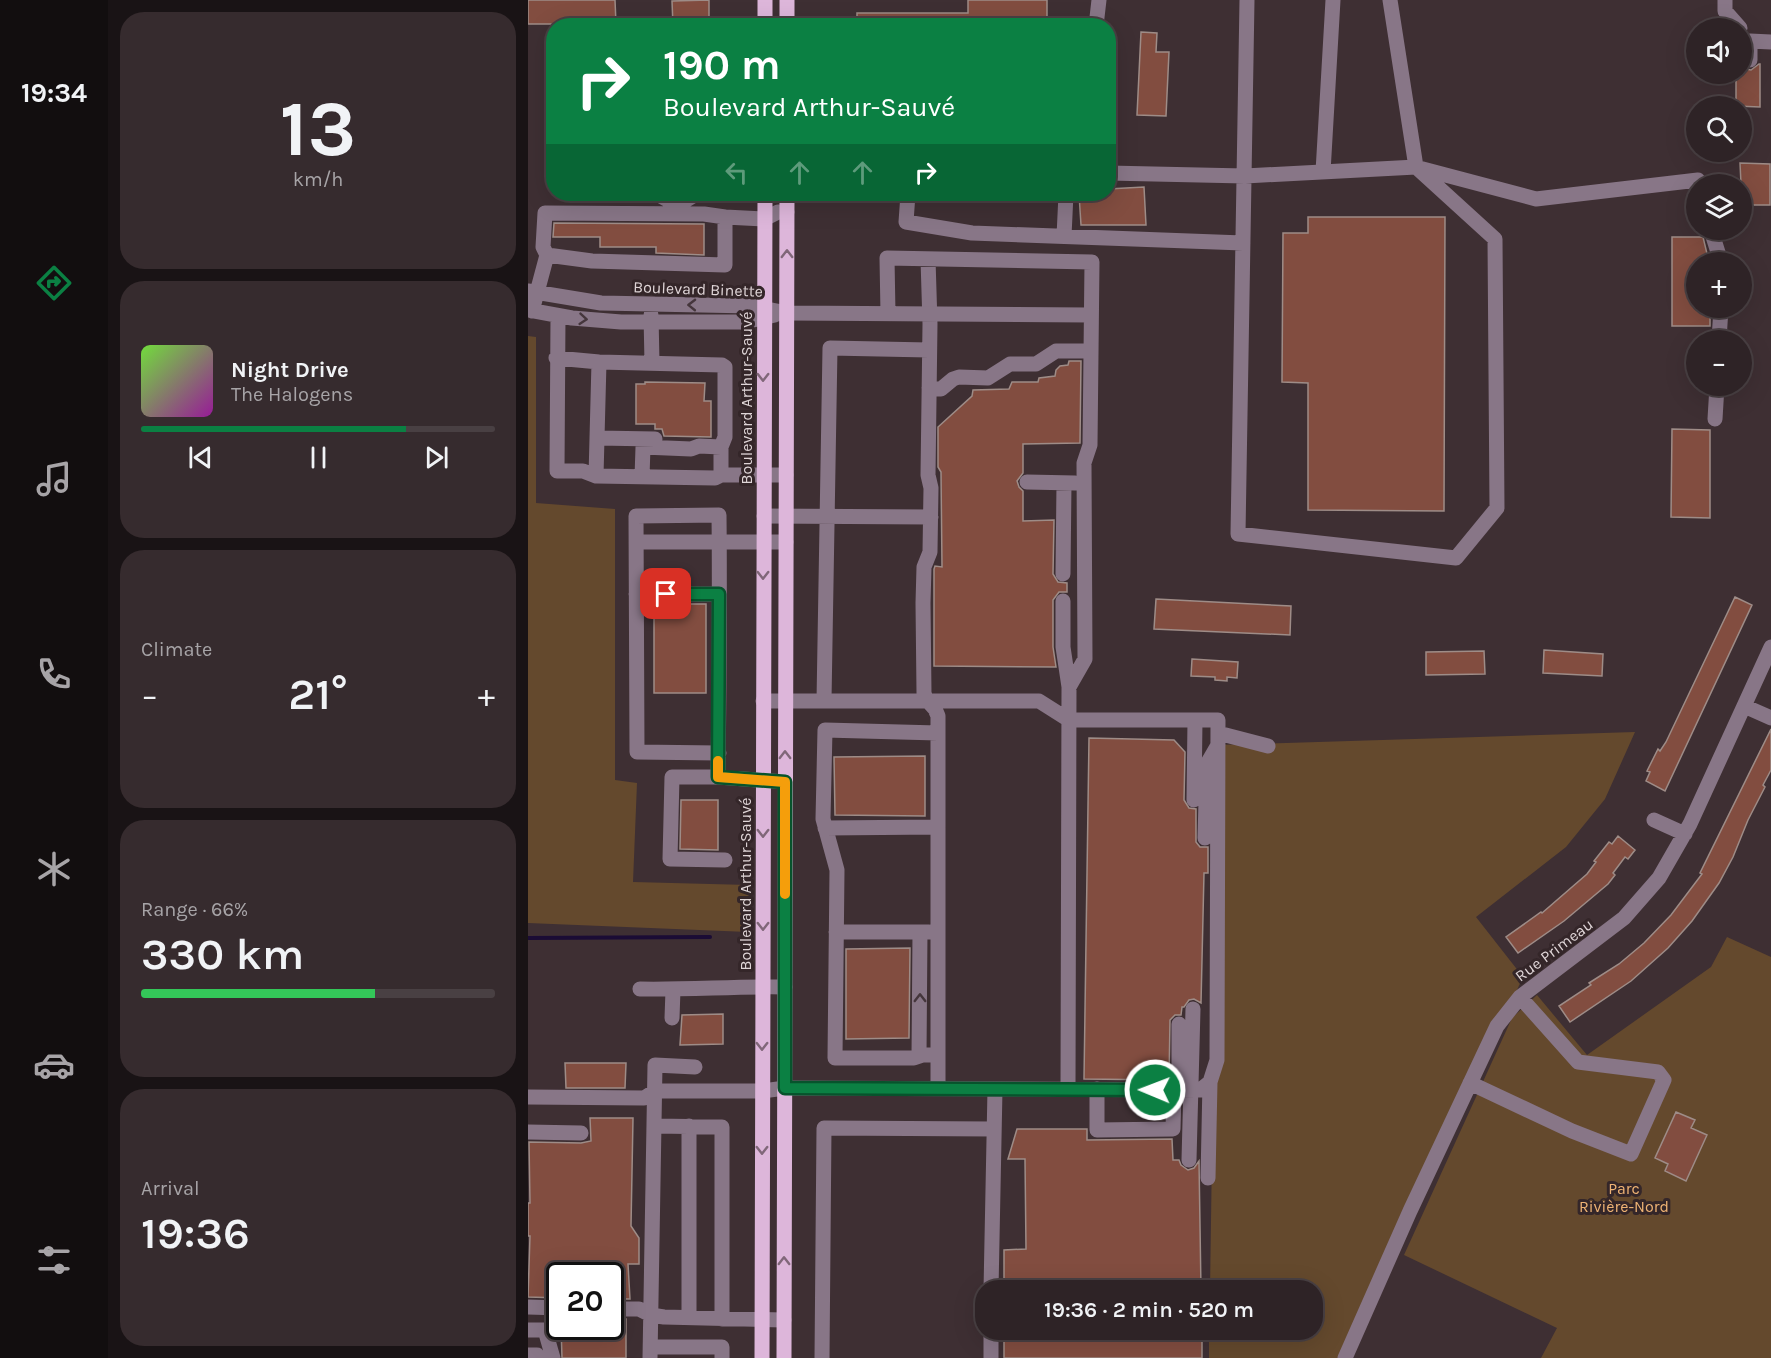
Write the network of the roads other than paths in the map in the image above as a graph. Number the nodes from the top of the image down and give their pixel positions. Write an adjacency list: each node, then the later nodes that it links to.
1 (765, 0): 8 (main road)
2 (787, 0): 9 (main road)
3 (1099, 0): 10 (street)
4 (1247, 0): 17 (street)
5 (1333, 0): 15 (street)
6 (1390, 0): 14 (street)
7 (1725, 0): 11 (street)
8 (765, 18)
9 (787, 18)
10 (1097, 18)
11 (1731, 18)
12 (1752, 36): 13 (street)
13 (1771, 42)
14 (1416, 167): 15 (street); 18 (street); 29 (street)
15 (1323, 171): 17 (street)
16 (1116, 173): 17 (street)
17 (1245, 176): 29 (street)
18 (1686, 181)
19 (665, 201): 20 (street)
20 (685, 201)
21 (765, 201): 27 (main road, Boulevard Arthur-Sauvé)
22 (787, 201): 25 (main road)
23 (908, 201): 28 (street)
24 (1066, 201): 28 (street)
25 (787, 212): 27 (street); 36 (main road, one-way to 25)
26 (725, 217): 27 (street); 30 (street); 30 (street)
27 (764, 219): 35 (main road, Boulevard Arthur-Sauvé)
28 (1064, 236): 29 (street)
29 (1243, 243)
30 (547, 255): 32 (street)
31 (928, 259): 37 (street); 38 (street); 39 (street)
32 (532, 292): 33 (street, Boulevard Binette); 34 (street)
33 (650, 304): 35 (street, Boulevard Binette, one-way to 33); 41 (street)
34 (530, 311): 40 (street, Boulevard Binette)
35 (757, 313): 36 (street, Boulevard Binette); 41 (street, Boulevard Binette); 54 (main road, Boulevard Arthur-Sauvé, one-way to 54)
36 (787, 313): 38 (street, Boulevard Binette); 55 (main road)
37 (929, 313): 38 (street, Boulevard Binette); 39 (street, Boulevard Binette); 42 (street)
38 (888, 314)
39 (1090, 315): 43 (street)
40 (558, 316): 41 (street, Boulevard Binette, one-way to 41); 44 (street)
41 (651, 322): 46 (street)
42 (929, 350): 47 (street); 63 (street)
43 (1091, 351): 47 (street); 60 (street)
44 (556, 358): 45 (street); 56 (street)
45 (599, 362): 46 (street); 50 (street)
46 (651, 363): 52 (street)
47 (929, 388): 64 (street)
48 (1716, 396): 49 (street)
49 (1715, 418)
50 (598, 438): 51 (street); 56 (street)
51 (699, 446): 52 (street); 57 (street)
52 (721, 447): 53 (street)
53 (721, 475): 54 (street); 57 (street)
54 (764, 475): 55 (street); 61 (main road, Boulevard Arthur-Sauvé)
55 (786, 475): 62 (main road)
56 (596, 476): 57 (street)
57 (642, 477)
58 (1027, 482): 59 (street)
59 (1064, 483): 60 (street); 69 (street)
60 (1084, 483): 74 (street)
61 (764, 516): 62 (street); 67 (main road, Boulevard Arthur-Sauvé)
62 (786, 516): 63 (street); 68 (main road)
63 (827, 516): 64 (street); 77 (street)
64 (931, 517): 78 (street)
65 (636, 542): 66 (street); 66 (street); 70 (street)
66 (719, 542): 67 (street); 71 (street)
67 (764, 542): 68 (street); 75 (main road, Boulevard Arthur-Sauvé, one-way to 75)
68 (786, 542): 76 (main road)
69 (1063, 574)
70 (636, 594): 71 (street); 86 (street)
71 (719, 594): 87 (street)
72 (1063, 601): 74 (street)
73 (1771, 647): 79 (street, Rue Primeau)
74 (1069, 687): 81 (street)
75 (763, 701): 76 (street); 90 (main road, Boulevard Arthur-Sauvé)
76 (785, 701): 77 (street); 91 (main road, one-way to 76)
77 (824, 701): 78 (street)
78 (927, 702): 81 (street); 83 (street)
79 (1744, 706): 80 (street); 96 (street, Rue Primeau)
80 (1771, 718)
81 (1070, 720): 82 (street); 120 (street)
82 (1195, 720): 84 (street); 92 (street)
83 (938, 733): 94 (street); 95 (street)
84 (1218, 739): 85 (street); 97 (street); 100 (street)
85 (1268, 746)
86 (673, 752): 87 (street); 88 (street)
87 (718, 753): 89 (street)
88 (672, 777): 89 (street); 98 (street)
89 (718, 777): 90 (street)
90 (763, 781): 91 (street); 104 (main road, Boulevard Arthur-Sauvé, one-way to 104)
91 (785, 782): 105 (main road)
92 (1194, 800)
93 (1654, 820): 96 (street)
94 (938, 827): 95 (street); 103 (street)
95 (825, 828): 101 (street)
96 (1685, 834): 108 (street, Rue Primeau)
97 (1205, 838)
98 (724, 860)
99 (1208, 875): 100 (street)
100 (1218, 906): 115 (street)
101 (836, 932): 102 (street); 113 (street)
102 (920, 932): 103 (street); 113 (street, one-way to 102)
103 (938, 932): 112 (street)
104 (762, 987): 105 (street); 107 (street); 124 (main road, Boulevard Arthur-Sauvé, one-way to 124)
105 (785, 987): 117 (main road)
106 (640, 989): 107 (street)
107 (673, 990): 110 (street)
108 (1520, 997): 116 (street, Rue Primeau); 116 (street)
109 (1193, 1009): 122 (street)
110 (672, 1018)
111 (1179, 1024): 122 (street)
112 (938, 1055): 113 (street); 118 (street)
113 (919, 1056)
114 (695, 1067): 123 (street)
115 (1210, 1082): 122 (street); 132 (street)
116 (1470, 1083): 155 (street, Rue Primeau)
117 (785, 1088): 118 (street); 124 (street); 141 (main road, one-way to 117)
118 (938, 1089): 119 (street)
119 (994, 1089): 120 (street); 128 (street)
120 (1068, 1089): 121 (street)
121 (1096, 1089): 122 (street); 122 (street)
122 (1182, 1090): 131 (street)
123 (655, 1091): 124 (street); 125 (street); 126 (street)
124 (762, 1091): 140 (main road, Boulevard Arthur-Sauvé, one-way to 140)
125 (528, 1097)
126 (655, 1126): 127 (street); 137 (street)
127 (689, 1126): 138 (street); 139 (street)
128 (993, 1130): 133 (street); 153 (street)
129 (528, 1132): 130 (street)
130 (581, 1133)
131 (1189, 1160)
132 (1208, 1178)
133 (991, 1280)
134 (528, 1307): 135 (street)
135 (546, 1308)
136 (624, 1309): 137 (street)
137 (651, 1315): 138 (street); 146 (street)
138 (688, 1317): 139 (street)
139 (722, 1319): 140 (street)
140 (762, 1320): 141 (street); 151 (main road, Boulevard Arthur-Sauvé)
141 (784, 1320): 152 (main road)
142 (546, 1327): 144 (street)
143 (528, 1330): 144 (street)
144 (545, 1330): 149 (street)
145 (991, 1340): 154 (street)
146 (650, 1352): 150 (street)
147 (528, 1355): 148 (street)
148 (538, 1358)
149 (553, 1358)
150 (722, 1358)
151 (762, 1358)
152 (784, 1358)
153 (822, 1358)
154 (991, 1358)
155 (1345, 1358)

